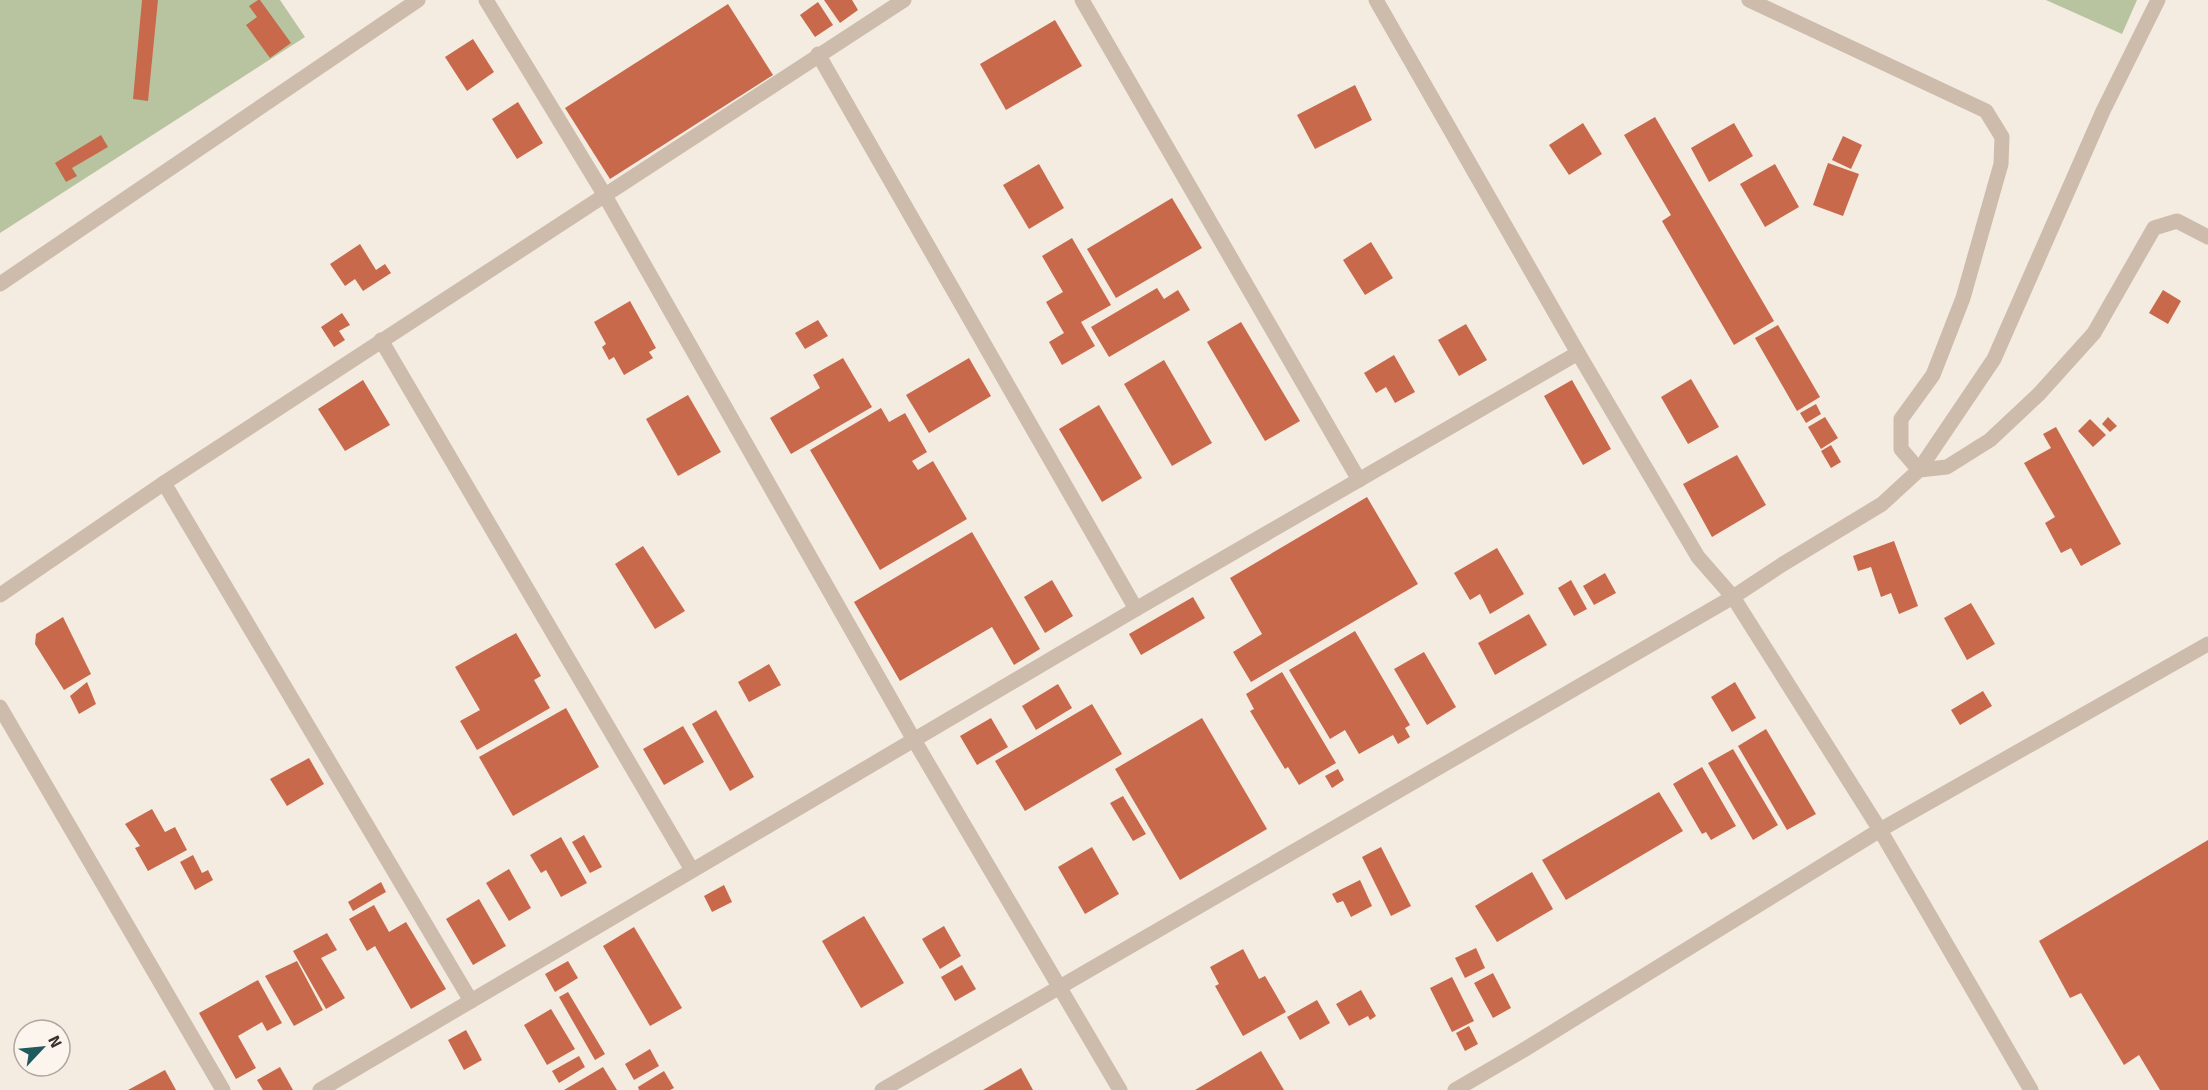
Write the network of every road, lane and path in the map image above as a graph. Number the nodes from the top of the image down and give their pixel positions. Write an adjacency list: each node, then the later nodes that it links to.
1 (418, 0): 11 (street)
2 (486, 0): 9 (street)
3 (904, 0): 8 (street)
4 (1082, 0): 15 (street)
5 (1376, 0): 13 (street)
6 (1749, 0): 14 (street)
7 (2158, 0): 14 (street)
8 (818, 54): 9 (street); 19 (street)
9 (604, 194): 12 (street); 22 (street)
10 (2208, 237): 14 (street)
11 (0, 284)
12 (381, 340): 16 (street); 24 (street)
13 (1578, 353): 15 (street); 18 (street)
14 (1919, 470): 18 (street)
15 (1359, 480): 19 (street)
16 (164, 483): 17 (street); 26 (street)
17 (0, 595)
18 (1733, 597): 23 (street); 25 (street)
19 (1136, 609): 22 (street)
20 (2208, 644): 23 (street)
21 (0, 707): 27 (street)
22 (914, 740): 24 (street); 25 (street)
23 (1880, 830): 31 (street); 32 (street)
24 (692, 870): 26 (street)
25 (1058, 987): 29 (street); 30 (street)
26 (471, 1000): 28 (street)
27 (223, 1090)
28 (320, 1090)
29 (882, 1090)
30 (1120, 1090)
31 (1455, 1090)
32 (2031, 1090)

